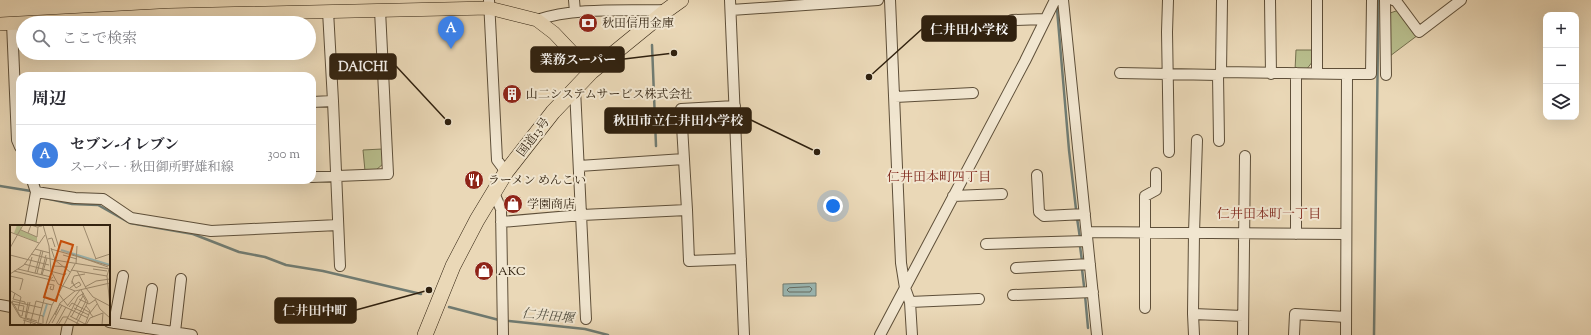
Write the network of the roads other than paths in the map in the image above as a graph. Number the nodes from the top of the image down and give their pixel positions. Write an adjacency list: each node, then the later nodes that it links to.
1 (574, 0): 20 (street)
2 (681, 0): 18 (highway, 国道13号)
3 (878, 0): 16 (street)
4 (890, 0): 38 (street)
5 (1055, 0): 22 (street)
6 (1063, 0): 60 (street)
7 (1168, 0): 34 (street)
8 (1222, 0): 31 (street)
9 (1270, 0): 32 (street)
10 (1317, 0): 29 (street)
11 (1372, 0): 33 (street)
12 (1385, 0): 35 (street)
13 (1393, 0): 14 (street)
14 (1461, 0)
15 (489, 4): 17 (main road); 23 (main road); 49 (street)
16 (731, 5): 42 (street)
17 (380, 10): 19 (main road); 52 (street)
18 (667, 10): 20 (street); 27 (highway, 国道13号)
19 (328, 11): 21 (main road); 40 (street)
20 (575, 12): 23 (street)
21 (149, 16)
22 (1045, 19): 24 (street); 58 (street)
23 (537, 20): 27 (main road)
24 (1012, 20)
25 (6, 23): 26 (main road); 39 (street)
26 (16, 23)
27 (591, 72): 36 (highway, 国道13号)
28 (1296, 73): 29 (street); 32 (street); 68 (street)
29 (1317, 73): 33 (street)
30 (1120, 74): 34 (street)
31 (1220, 74): 32 (street); 34 (street); 44 (street)
32 (1271, 74)
33 (1347, 74): 69 (street)
34 (1167, 75): 45 (street)
35 (1386, 75)
36 (575, 89): 48 (street); 49 (highway, 国道13号)
37 (973, 93): 38 (street)
38 (895, 97): 78 (street)
39 (16, 98)
40 (333, 101): 41 (street); 52 (street)
41 (316, 102)
42 (735, 106): 47 (street); 72 (street)
43 (1197, 140): 66 (street)
44 (1219, 141)
45 (1169, 152)
46 (1245, 156): 67 (street)
47 (684, 159): 48 (street); 59 (street)
48 (579, 166): 61 (street)
49 (506, 172): 56 (highway, 国道13号)
50 (1156, 173): 65 (street)
51 (1037, 175): 60 (street)
52 (336, 176): 53 (street); 64 (street)
53 (316, 177)
54 (33, 184): 55 (street)
55 (36, 192): 63 (street); 64 (street)
56 (494, 193): 62 (street); 97 (highway, 国道13号)
57 (1002, 194): 58 (street)
58 (953, 196): 78 (street)
59 (687, 210): 61 (street); 72 (street)
60 (1085, 214): 70 (street)
61 (582, 216): 62 (street); 90 (street)
62 (502, 222): 98 (street)
63 (30, 225)
64 (338, 225): 74 (street)
65 (1145, 233): 66 (street); 70 (street); 86 (street)
66 (1194, 233): 67 (street); 87 (street)
67 (1243, 234): 68 (street); 88 (street)
68 (1296, 234): 69 (street)
69 (1346, 234): 89 (street)
70 (1087, 237): 71 (street); 73 (street)
71 (986, 244)
72 (741, 259): 99 (street)
73 (1090, 264): 75 (street); 80 (street)
74 (340, 266)
75 (1016, 268)
76 (123, 276): 91 (street)
77 (181, 279): 94 (street)
78 (905, 288): 83 (street); 100 (street)
79 (152, 289): 93 (street)
80 (1093, 292): 81 (street); 102 (street)
81 (1013, 295)
82 (979, 299): 83 (street)
83 (910, 302): 101 (street)
84 (0, 305): 85 (street)
85 (10, 307)
86 (1145, 308)
87 (1193, 314): 88 (street); 103 (street)
88 (1243, 316): 104 (street)
89 (1346, 317): 105 (street); 106 (street)
90 (586, 319)
91 (112, 322): 93 (street)
92 (68, 325): 95 (street)
93 (146, 328): 94 (street)
94 (176, 332): 96 (street)
95 (66, 335)
96 (192, 335)
97 (425, 335)
98 (503, 335)
99 (744, 335)
100 (880, 335)
101 (912, 335)
102 (1097, 335)
103 (1194, 335)
104 (1243, 335)
105 (1294, 335)
106 (1346, 335)

